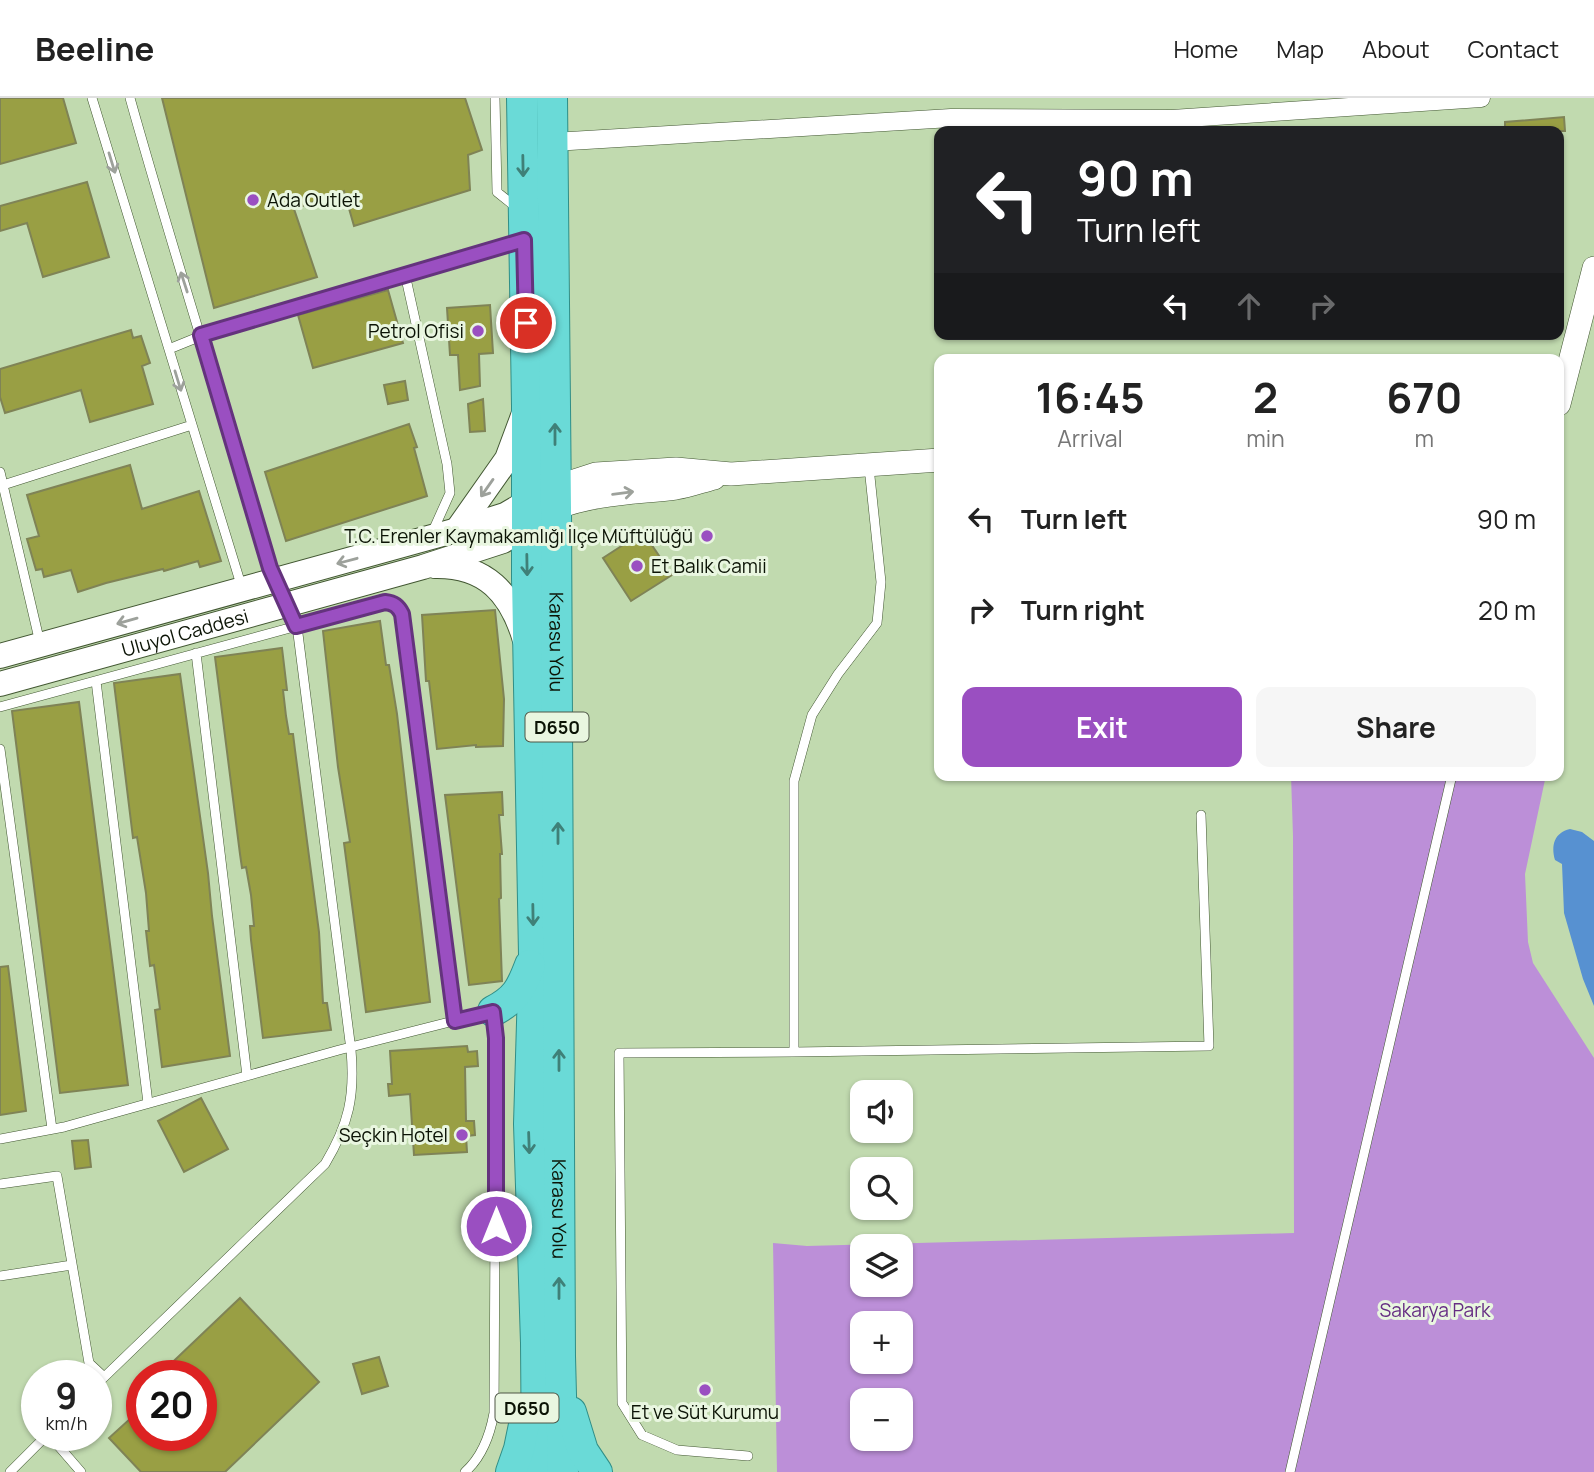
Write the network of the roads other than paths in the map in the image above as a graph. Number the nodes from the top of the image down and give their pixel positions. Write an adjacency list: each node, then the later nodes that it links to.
1 (92, 98): 12 (lane, one-way to 12)
2 (130, 98): 11 (lane, one-way to 2)
3 (495, 98): 8 (lane)
4 (1481, 98): 7 (street)
5 (552, 99): 7 (highway, Karasu Yolu / D650)
6 (522, 103): 8 (highway, Karasu Yolu / D650, one-way to 8)
7 (553, 142): 20 (highway, Karasu Yolu / D650, one-way to 7)
8 (524, 226): 10 (lane); 14 (highway, Karasu Yolu / D650)
9 (1594, 268): 13 (street)
10 (405, 274): 11 (lane); 23 (lane)
11 (201, 335): 12 (lane); 26 (lane)
12 (169, 349): 15 (lane, one-way to 15)
13 (1564, 385)
14 (527, 406): 21 (highway, Karasu Yolu / D650); 22 (main road, one-way to 22)
15 (192, 425): 19 (lane); 25 (lane)
16 (934, 460): 17 (street)
17 (869, 465): 20 (street); 42 (lane)
18 (0, 471): 19 (lane)
19 (2, 486): 27 (lane)
20 (556, 498): 21 (main road); 50 (highway, Karasu Yolu / D650, one-way to 20)
21 (527, 513): 22 (main road, Uluyol Caddesi); 24 (main road, Uluyol Caddesi); 30 (highway, Karasu Yolu / D650, one-way to 30)
22 (457, 530): 23 (main road, Uluyol Caddesi)
23 (429, 538): 26 (main road, Uluyol Caddesi, one-way to 26)
24 (423, 567): 26 (main road, Uluyol Caddesi); 30 (main road)
25 (242, 589): 26 (main road, Uluyol Caddesi); 27 (main road, Uluyol Caddesi, one-way to 27)
26 (284, 600): 28 (lane); 33 (main road, Uluyol Caddesi); 40 (lane); 41 (lane)
27 (41, 645): 29 (main road, Uluyol Caddesi); 31 (main road)
28 (196, 653): 32 (lane); 43 (lane)
29 (0, 656)
30 (529, 656): 38 (highway, Karasu Yolu / D650, one-way to 38)
31 (0, 665)
32 (96, 681): 34 (lane); 44 (lane)
33 (0, 684)
34 (0, 707)
35 (0, 749): 45 (lane)
36 (1451, 781): 63 (lane)
37 (1201, 815): 42 (lane)
38 (534, 955): 39 (highway); 50 (highway, Karasu Yolu / D650, one-way to 50)
39 (493, 1012): 40 (lane); 58 (lane)
40 (455, 1021): 41 (lane)
41 (351, 1047): 43 (lane); 52 (lane)
42 (794, 1052): 55 (lane)
43 (247, 1076): 44 (lane)
44 (148, 1103): 45 (lane)
45 (52, 1129): 46 (lane)
46 (0, 1139)
47 (0, 1184): 48 (lane)
48 (72, 1265): 49 (lane); 51 (lane)
49 (0, 1276)
50 (548, 1350): 59 (highway, D650); 60 (highway, D650); 61 (highway, D650); 62 (highway)
51 (88, 1360)
52 (112, 1369)
53 (32, 1451): 56 (lane)
54 (62, 1451): 57 (lane)
55 (748, 1456)
56 (10, 1472)
57 (81, 1472)
58 (465, 1472)
59 (511, 1472)
60 (537, 1472)
61 (563, 1472)
62 (597, 1472)
63 (1290, 1472)

